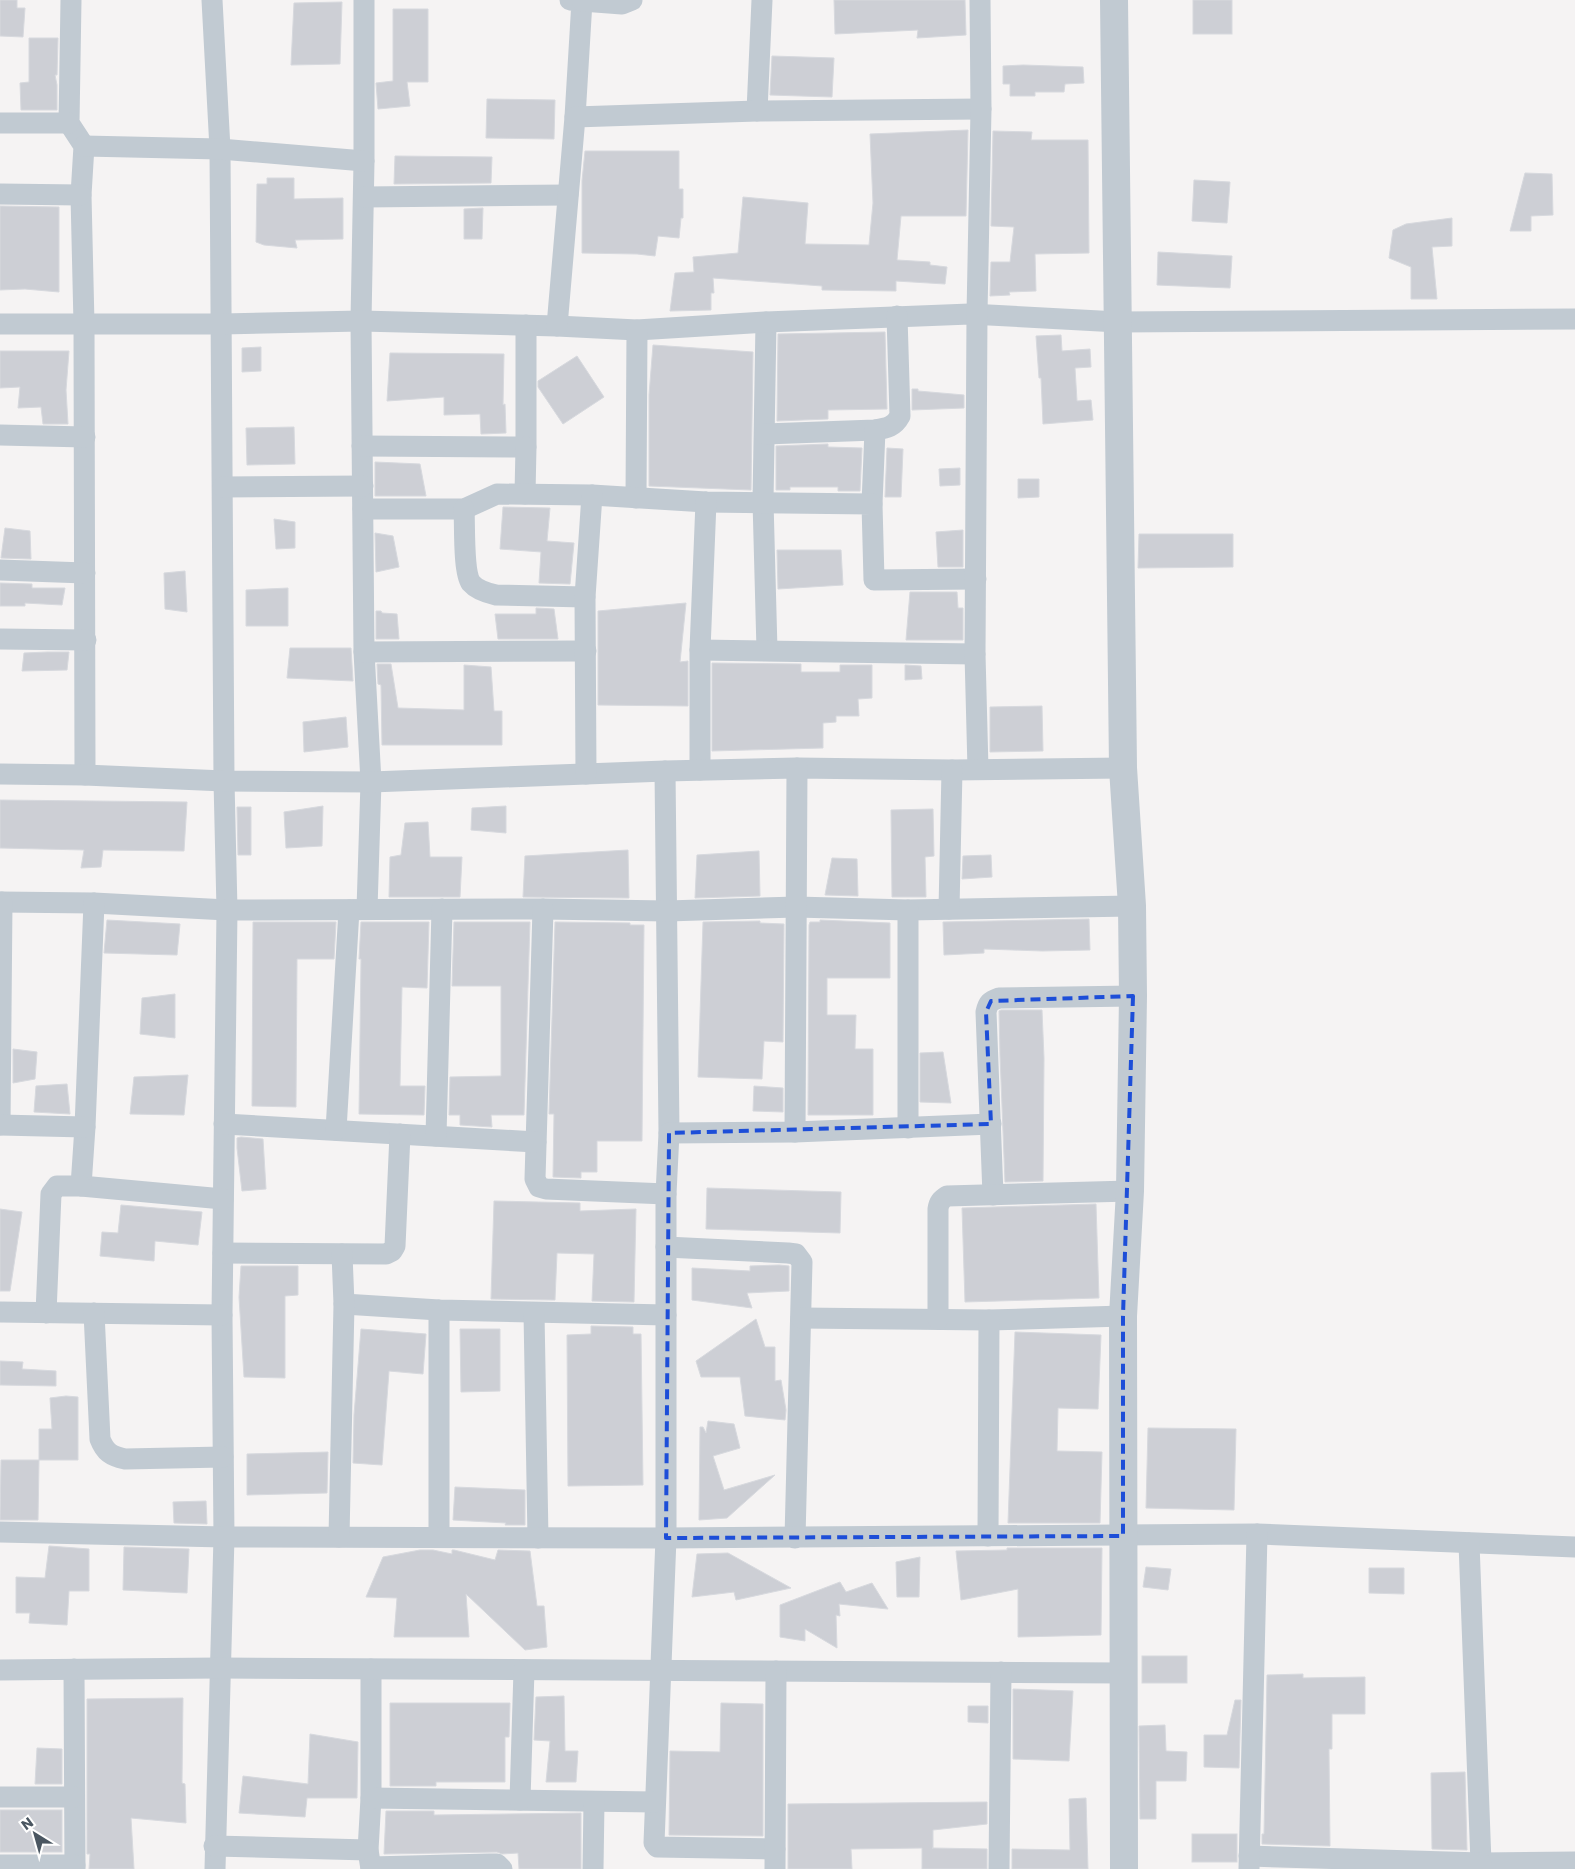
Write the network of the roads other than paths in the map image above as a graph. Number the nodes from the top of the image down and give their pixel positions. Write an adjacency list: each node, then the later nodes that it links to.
1 (71, 0): 14 (street)
2 (212, 0): 16 (street)
3 (364, 0): 17 (street)
4 (570, 0): 9 (street)
5 (632, 0): 9 (street)
6 (762, 0): 11 (street)
7 (980, 0): 10 (street)
8 (1114, 0): 27 (street)
9 (582, 1): 12 (street)
10 (982, 109): 11 (street); 22 (street)
11 (757, 111): 12 (street)
12 (575, 117): 20 (street)
13 (0, 123): 14 (street)
14 (69, 123): 15 (street)
15 (84, 146): 16 (street); 19 (street)
16 (220, 150): 17 (street); 30 (street)
17 (364, 161): 21 (street)
18 (0, 194): 19 (street)
19 (81, 195): 29 (street)
20 (568, 195): 21 (street); 32 (street)
21 (364, 197): 25 (street)
22 (977, 314): 23 (street); 27 (street); 52 (street)
23 (897, 316): 26 (street); 34 (street)
24 (1575, 319): 27 (street)
25 (361, 321): 30 (street); 31 (street); 38 (street)
26 (766, 322): 33 (street); 35 (street)
27 (1118, 322): 62 (street)
28 (0, 324): 29 (street)
29 (84, 324): 30 (street); 37 (street)
30 (222, 324): 41 (street)
31 (526, 325): 32 (street); 39 (street)
32 (557, 326): 33 (street)
33 (637, 330): 44 (street)
34 (875, 430): 35 (street); 47 (street)
35 (765, 434): 45 (street)
36 (0, 435): 37 (street)
37 (85, 437): 51 (street)
38 (362, 446): 39 (street); 40 (street)
39 (526, 448): 42 (street)
40 (362, 486): 41 (street); 48 (street)
41 (223, 488): 70 (street)
42 (524, 494): 43 (street); 49 (street)
43 (592, 495): 44 (street); 53 (street)
44 (636, 498): 46 (street)
45 (763, 501): 46 (street); 47 (street); 57 (street)
46 (706, 502): 56 (street)
47 (872, 504): 52 (street)
48 (363, 509): 49 (street); 58 (street)
49 (464, 509): 53 (street)
50 (0, 570): 51 (street)
51 (86, 573): 55 (street)
52 (976, 579): 60 (street)
53 (584, 597): 59 (street)
54 (0, 639): 55 (street)
55 (86, 640): 69 (street)
56 (700, 650): 57 (street); 64 (street)
57 (767, 650): 60 (street)
58 (364, 652): 59 (street); 71 (street)
59 (586, 652): 68 (street)
60 (974, 654): 63 (street)
61 (798, 768): 64 (street); 65 (street); 75 (street)
62 (1123, 768): 63 (street); 74 (street)
63 (978, 769): 65 (street)
64 (700, 770): 66 (street)
65 (952, 770): 78 (street)
66 (665, 771): 68 (street); 82 (street)
67 (0, 774): 69 (street)
68 (586, 774): 71 (street)
69 (85, 775): 70 (street)
70 (224, 781): 71 (street); 79 (street)
71 (371, 782): 80 (street)
72 (1, 902): 73 (street); 86 (street)
73 (94, 903): 79 (street); 87 (street)
74 (1132, 906): 78 (street); 83 (street)
75 (796, 907): 81 (street); 82 (street); 90 (street)
76 (442, 909): 77 (street); 80 (street); 93 (street)
77 (542, 909): 82 (street); 94 (street)
78 (949, 909): 81 (street)
79 (227, 910): 80 (street); 84 (street)
80 (358, 910): 89 (street)
81 (908, 910): 88 (street)
82 (666, 911): 91 (street)
83 (1133, 996): 85 (street); 96 (street)
84 (224, 1124): 89 (street); 99 (street)
85 (991, 1124): 88 (street); 98 (street)
86 (0, 1125): 87 (street)
87 (85, 1126): 95 (street)
88 (908, 1128): 90 (street)
89 (336, 1130): 92 (street)
90 (795, 1132): 91 (street)
91 (668, 1133): 97 (street)
92 (400, 1134): 93 (street); 102 (street)
93 (436, 1136): 94 (street)
94 (536, 1142): 97 (street)
95 (81, 1186): 99 (street); 106 (street)
96 (1130, 1191): 98 (street); 111 (street)
97 (666, 1194): 100 (street)
98 (993, 1195): 113 (street)
99 (223, 1199): 101 (street)
100 (666, 1247): 110 (street); 112 (street)
101 (223, 1253): 102 (street); 109 (street)
102 (342, 1254): 103 (street)
103 (344, 1304): 104 (street); 121 (street)
104 (439, 1310): 107 (street); 122 (street)
105 (0, 1312): 106 (street)
106 (46, 1313): 108 (street)
107 (534, 1313): 110 (street); 123 (street)
108 (94, 1314): 109 (street); 115 (street)
109 (222, 1315): 115 (street)
110 (666, 1315): 124 (street)
111 (1123, 1316): 114 (street); 119 (street)
112 (801, 1318): 113 (street); 125 (street)
113 (938, 1319): 114 (street)
114 (989, 1320): 118 (street)
115 (223, 1457): 120 (street)
116 (0, 1532): 120 (street)
117 (1257, 1534): 119 (street); 126 (street); 146 (street)
118 (988, 1536): 119 (street); 125 (street)
119 (1124, 1536): 136 (street)
120 (224, 1537): 121 (street); 128 (street)
121 (339, 1537): 122 (street)
122 (439, 1537): 123 (street)
123 (538, 1538): 124 (street)
124 (666, 1538): 125 (street); 131 (street)
125 (795, 1538)
126 (1469, 1543): 127 (street); 149 (street)
127 (1575, 1547)
128 (219, 1668): 129 (street); 130 (street); 143 (street)
129 (74, 1669): 132 (street); 138 (street)
130 (371, 1669): 133 (street); 139 (street)
131 (662, 1669): 133 (street); 134 (street); 142 (street)
132 (0, 1670)
133 (524, 1670): 140 (street)
134 (776, 1671): 135 (street); 144 (street)
135 (1001, 1672): 136 (street); 154 (street)
136 (1125, 1673): 155 (street)
137 (0, 1797): 138 (street)
138 (74, 1797): 150 (street)
139 (371, 1798): 140 (street); 145 (street)
140 (520, 1800): 141 (street)
141 (594, 1802): 142 (street); 153 (street)
142 (655, 1802): 144 (street)
143 (214, 1846): 145 (street); 151 (street)
144 (775, 1859)
145 (370, 1862): 152 (street)
146 (1249, 1862): 149 (street)
147 (1575, 1862): 149 (street)
148 (0, 1865): 150 (street)
149 (1481, 1866)
150 (75, 1867)
151 (214, 1869)
152 (502, 1869)
153 (593, 1869)
154 (999, 1869)
155 (1124, 1869)

